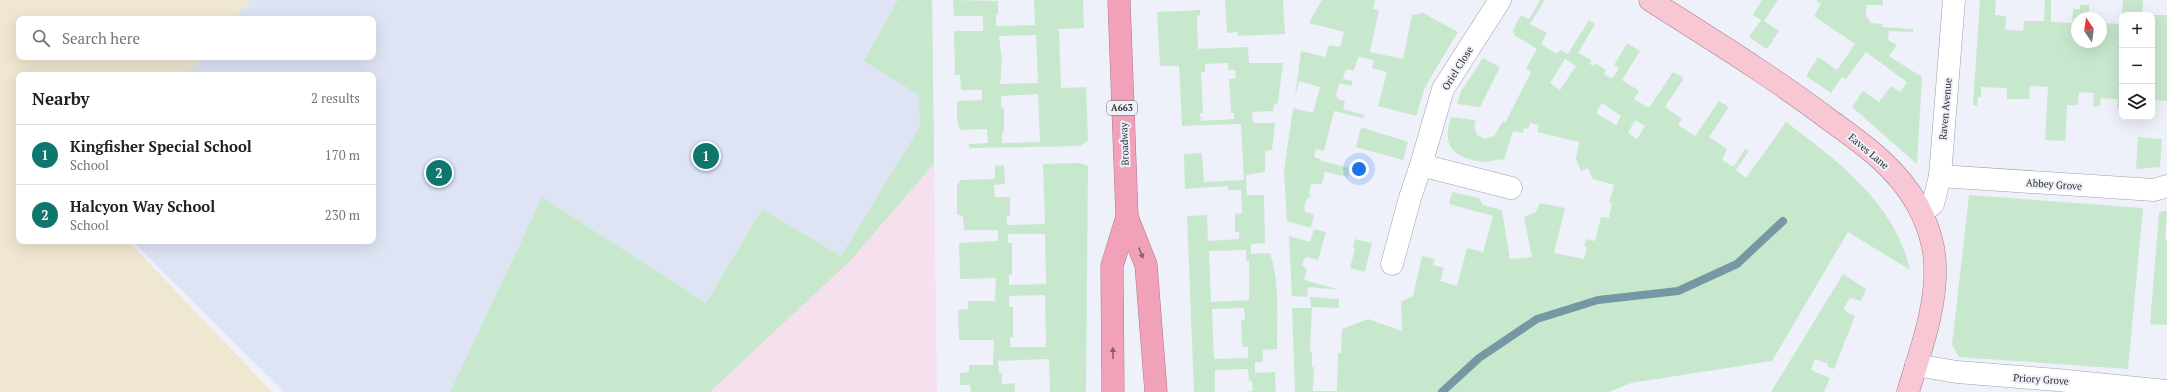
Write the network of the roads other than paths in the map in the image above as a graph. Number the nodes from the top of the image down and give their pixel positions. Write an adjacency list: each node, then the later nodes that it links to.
1 (1119, 0): 10 (highway, Broadway / A663)
2 (1500, 0): 5 (street, Oriel Close)
3 (1650, 0): 9 (main road, Eaves Lane)
4 (1954, 0): 6 (street, Raven Avenue)
5 (1422, 165): 8 (street); 11 (street, Oriel Close)
6 (1940, 176): 7 (street, Abbey Grove); 9 (street, Raven Avenue)
7 (2167, 186)
8 (1511, 188)
9 (1923, 212): 12 (main road, Eaves Lane)
10 (1127, 217): 14 (highway, Broadway / A663, one-way to 10); 15 (highway, Broadway / A663, one-way to 15)
11 (1392, 264)
12 (1916, 365): 13 (street, Priory Grove); 16 (main road, Eaves Lane)
13 (2167, 391)
14 (1113, 392)
15 (1156, 392)
16 (1908, 392)

